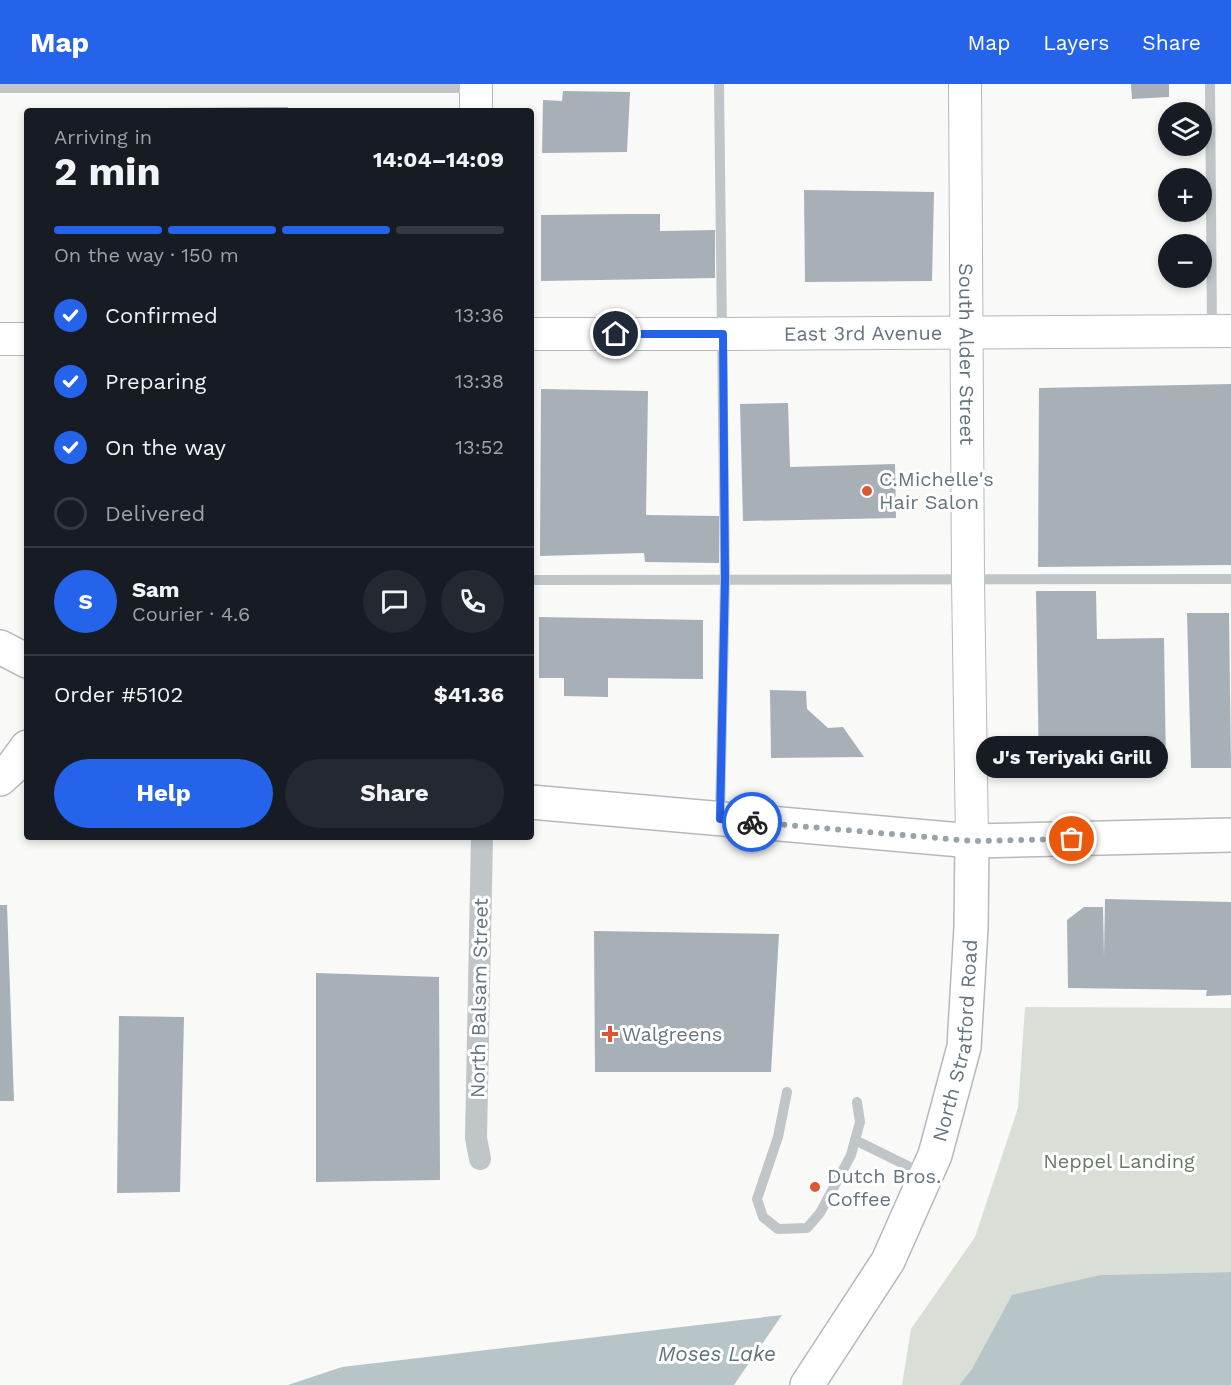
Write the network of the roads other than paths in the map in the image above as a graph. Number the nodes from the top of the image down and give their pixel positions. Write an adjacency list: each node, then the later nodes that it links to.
1 (719, 84): 9 (lane)
2 (965, 84): 7 (main road, South Alder Street)
3 (1210, 84): 6 (lane)
4 (0, 88): 5 (lane)
5 (476, 94)
6 (1222, 331): 7 (main road, East 3rd Avenue)
7 (967, 332): 9 (main road, East 3rd Avenue); 13 (main road, South Alder Street)
8 (534, 333): 9 (main road, East 3rd Avenue)
9 (723, 334): 12 (lane)
10 (0, 339): 11 (main road)
11 (24, 339)
12 (725, 579): 13 (lane); 15 (lane); 19 (lane)
13 (968, 579): 14 (lane); 22 (main road, South Alder Street)
14 (1231, 579)
15 (534, 580)
16 (24, 751): 17 (main road)
17 (0, 779)
18 (534, 802): 19 (main road)
19 (720, 819): 22 (main road)
20 (1231, 835): 22 (main road)
21 (482, 840): 26 (street, North Balsam Street)
22 (972, 841): 27 (main road, North Stratford Road)
23 (787, 1092): 25 (lane)
24 (857, 1102): 25 (lane)
25 (855, 1140): 27 (lane)
26 (480, 1158)
27 (925, 1175): 28 (main road, North Stratford Road)
28 (807, 1385)

